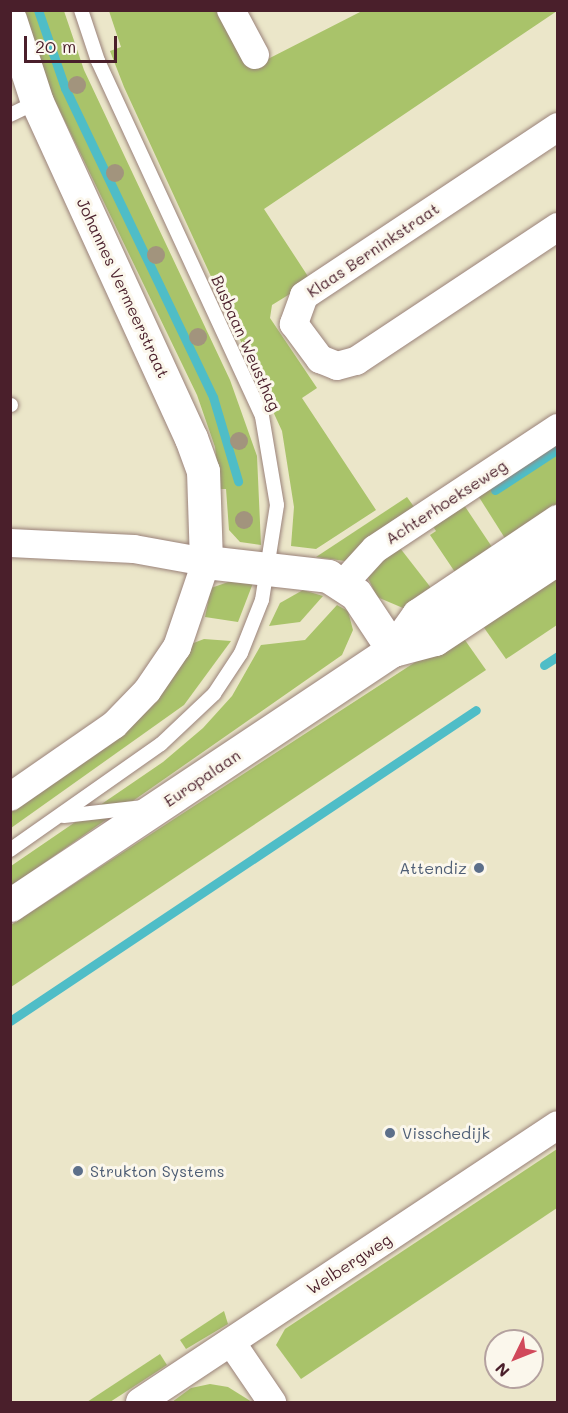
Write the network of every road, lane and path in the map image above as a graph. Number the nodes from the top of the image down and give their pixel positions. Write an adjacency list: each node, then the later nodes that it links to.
1 (81, 10): 13 (lane, Busbaan Weusthag)
2 (231, 10): 4 (street)
3 (10, 19): 5 (street, Johannes Vermeerstraat)
4 (255, 56)
5 (24, 109): 12 (street, Johannes Vermeerstraat)
6 (558, 127): 7 (street, Klaas Berninkstraat)
7 (558, 226)
8 (558, 428): 14 (street, Achterhoekseweg)
9 (558, 521): 15 (street, Europalaan)
10 (10, 543): 12 (street)
11 (558, 558): 15 (street, Europalaan)
12 (206, 562): 13 (street); 16 (street)
13 (269, 569): 14 (street); 18 (lane, Busbaan Weusthag)
14 (343, 584): 15 (street)
15 (393, 650): 17 (street, Europalaan)
16 (10, 797)
17 (161, 805): 18 (lane); 20 (street, Europalaan)
18 (62, 816): 19 (lane, Busbaan Weusthag)
19 (10, 850)
20 (10, 905)
21 (558, 1125): 22 (street, Welbergweg)
22 (231, 1342): 23 (street, Welbergweg); 24 (street)
23 (140, 1402)
24 (272, 1402)

